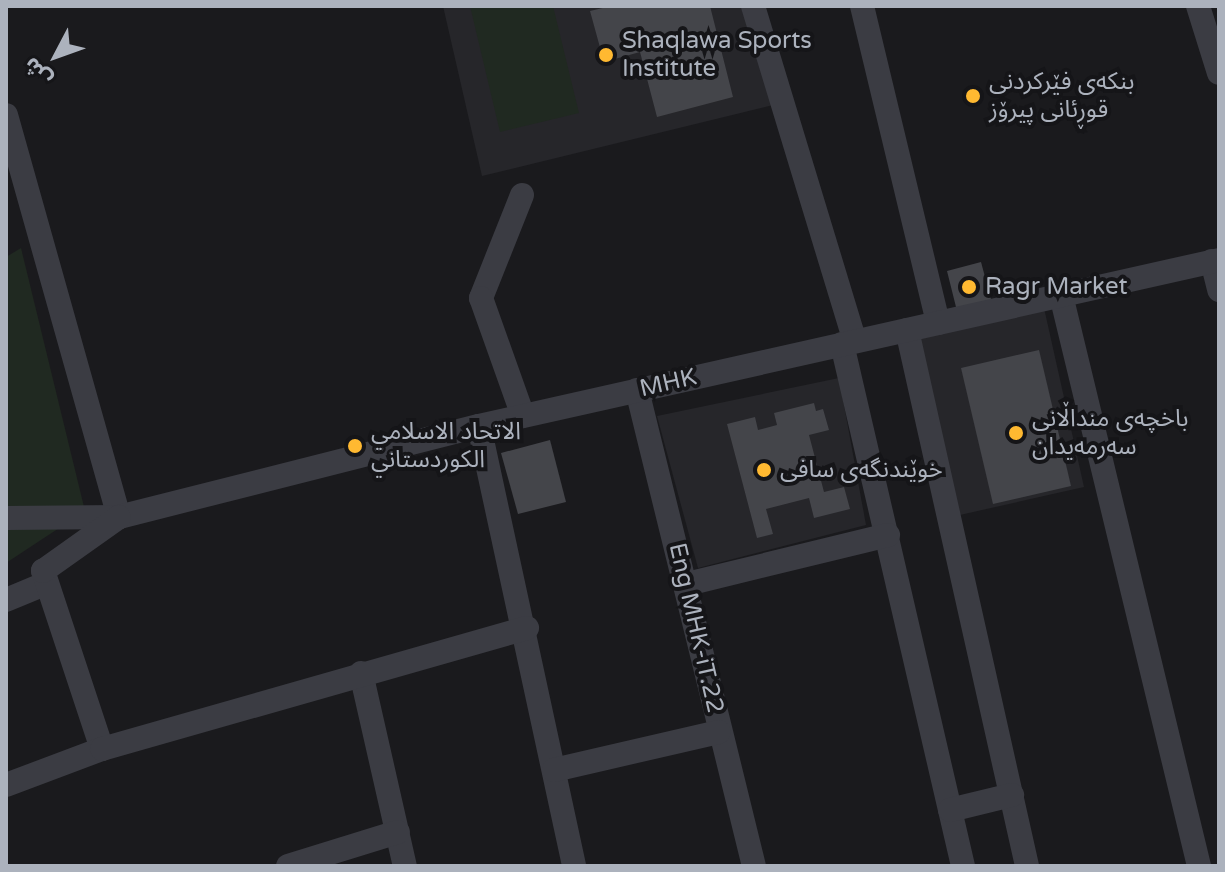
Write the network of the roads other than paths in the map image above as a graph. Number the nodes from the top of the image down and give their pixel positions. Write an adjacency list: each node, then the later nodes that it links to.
1 (753, 6): 12 (street)
2 (862, 6): 10 (street)
3 (1198, 6): 4 (street)
4 (1219, 73)
5 (6, 115): 16 (street)
6 (522, 195): 14 (street)
7 (1215, 260): 8 (street); 9 (street, MHK)
8 (1219, 290)
9 (1061, 295): 10 (street, MHK); 37 (street)
10 (938, 323): 11 (street, MHK)
11 (907, 330): 12 (street, MHK); 28 (street)
12 (849, 343): 13 (street, MHK); 18 (street)
13 (637, 390): 14 (street, MHK); 20 (street, Eng MHK-iT.22)
14 (523, 416): 15 (street, MHK)
15 (479, 426): 16 (street, MHK); 22 (street)
16 (119, 517): 17 (street); 19 (street)
17 (6, 518)
18 (888, 535): 20 (street); 29 (street)
19 (47, 583): 21 (street); 25 (street)
20 (687, 584): 24 (street, Eng MHK-iT.22)
21 (6, 600)
22 (527, 628): 23 (street); 26 (street)
23 (361, 673): 25 (street); 30 (street)
24 (719, 732): 26 (street); 34 (street, Eng MHK-iT.22)
25 (102, 749): 27 (street)
26 (554, 770): 33 (street)
27 (6, 785)
28 (1012, 795): 29 (street); 36 (street)
29 (950, 810): 35 (street)
30 (398, 832): 31 (street); 32 (street)
31 (288, 866)
32 (405, 866)
33 (574, 866)
34 (754, 866)
35 (963, 866)
36 (1027, 866)
37 (1199, 866)

